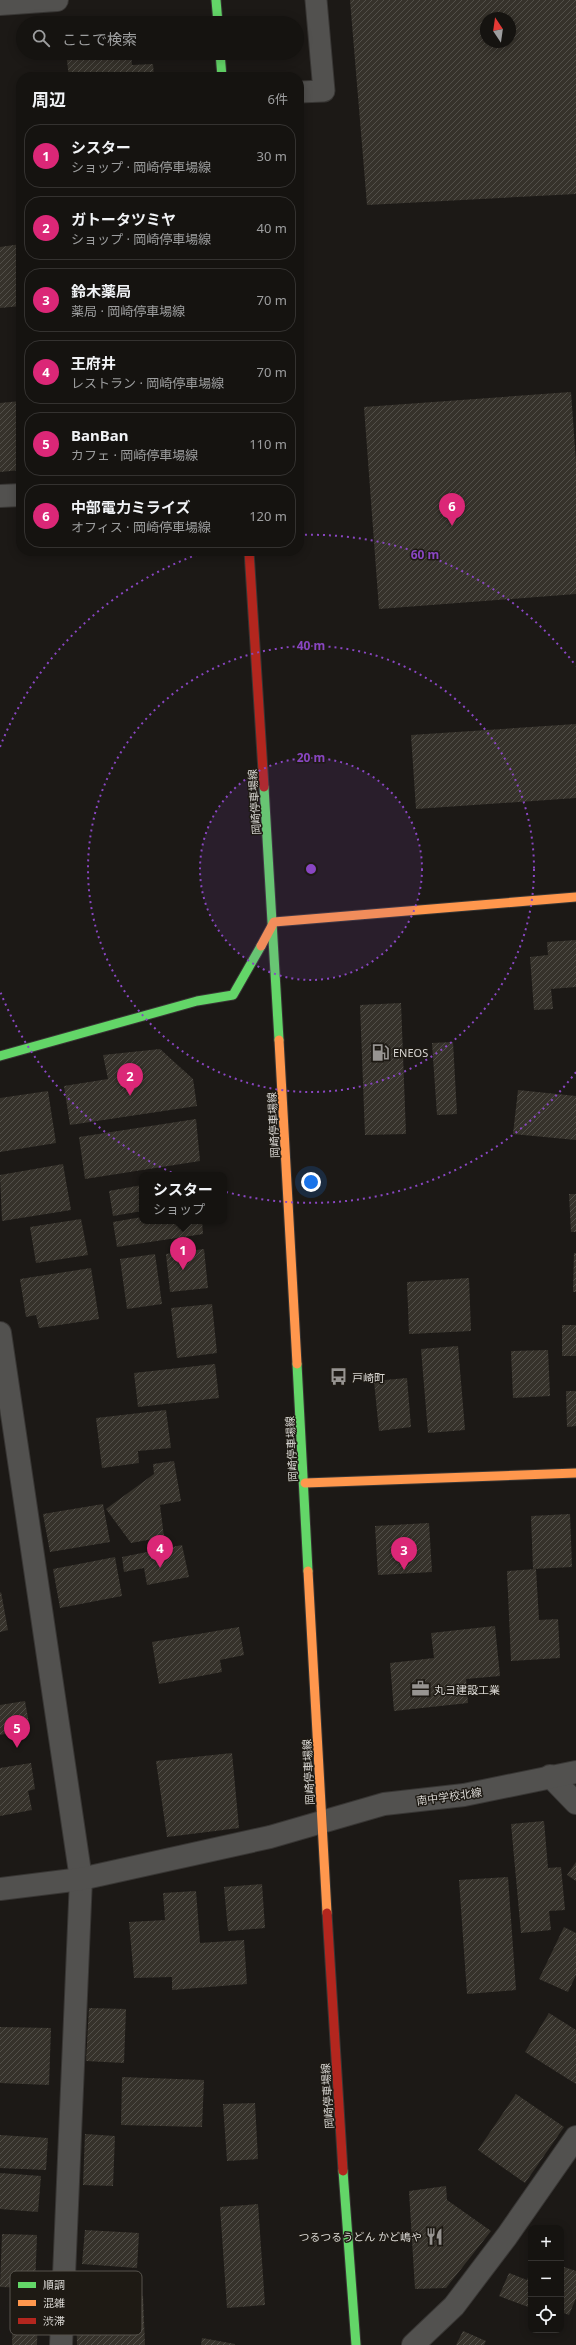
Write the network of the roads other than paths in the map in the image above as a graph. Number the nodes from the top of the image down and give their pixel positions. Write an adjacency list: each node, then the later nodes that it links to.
1 (57, 0): 4 (street)
2 (216, 0): 5 (main road)
3 (316, 0): 8 (lane)
4 (0, 4)
5 (217, 16)
6 (221, 60): 7 (main road)
7 (222, 72)
8 (304, 92)
9 (16, 495): 10 (street)
10 (0, 496)
11 (249, 556): 13 (main road, 岡崎停車場線)
12 (576, 897): 13 (main road)
13 (274, 922): 14 (main road); 17 (main road, 岡崎停車場線)
14 (0, 1056)
15 (0, 1333): 22 (street)
16 (576, 1473): 17 (main road)
17 (305, 1483): 21 (main road, 岡崎停車場線)
18 (576, 1772): 19 (street, 南中学校北線)
19 (550, 1776): 20 (street); 21 (street, 南中学校北線)
20 (576, 1803)
21 (323, 1820): 22 (street, 南中学校北線); 28 (main road, 岡崎停車場線)
22 (81, 1879): 23 (street, 南中学校北線); 25 (street)
23 (0, 1889)
24 (576, 2137): 29 (street)
25 (63, 2271)
26 (60, 2335): 27 (street)
27 (60, 2345)
28 (356, 2345)
29 (413, 2345)

